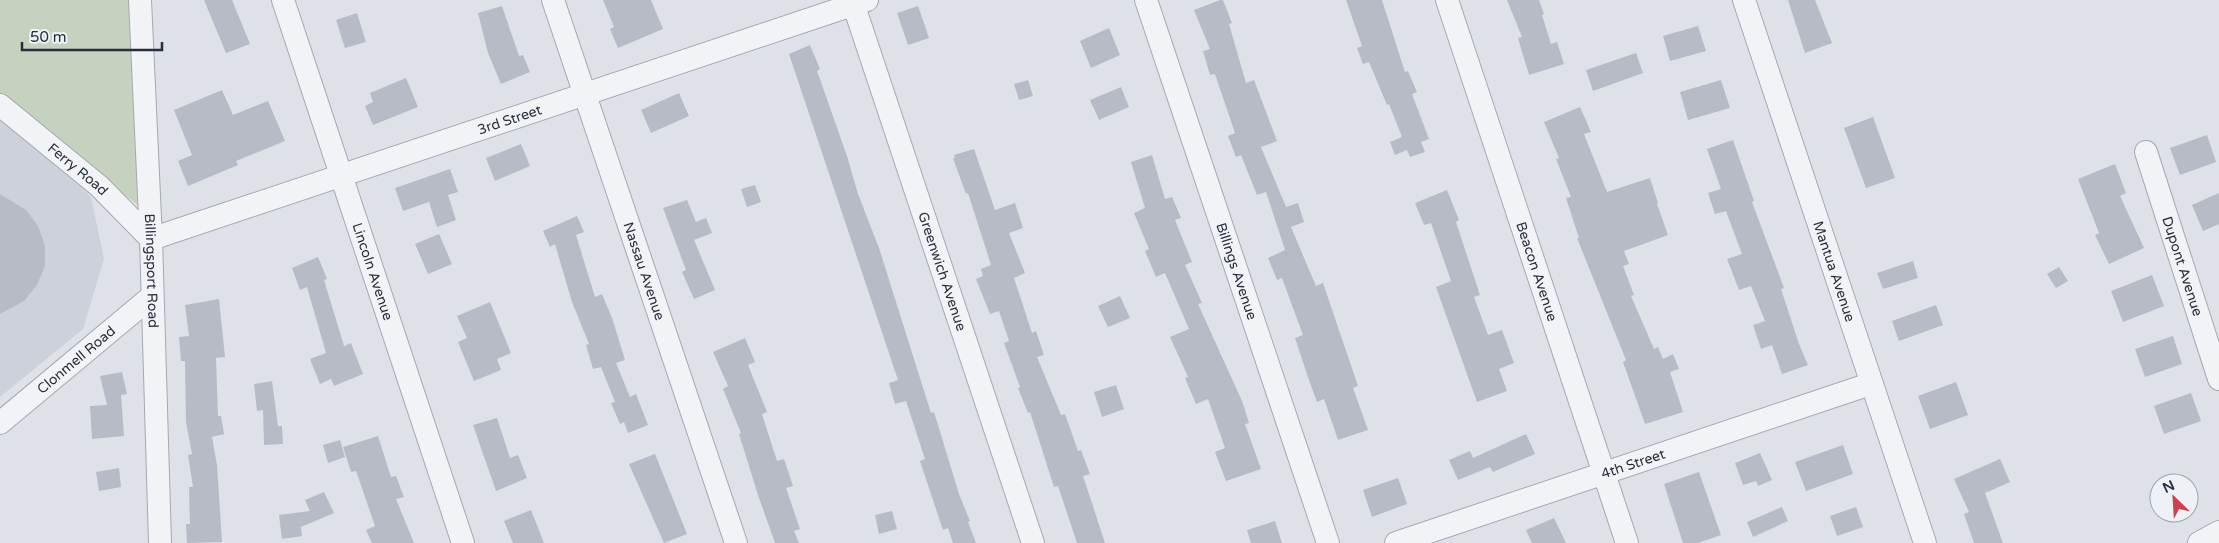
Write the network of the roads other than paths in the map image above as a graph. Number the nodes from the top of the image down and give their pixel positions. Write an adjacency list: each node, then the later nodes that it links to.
1 (140, 0): 12 (street, Billingsport Road)
2 (284, 0): 11 (street, Lincoln Avenue)
3 (553, 0): 8 (street, Nassau Avenue)
4 (1146, 0): 23 (street, Billings Avenue)
5 (1447, 0): 17 (street, Beacon Avenue)
6 (1744, 0): 15 (street, Mantua Avenue)
7 (858, 2): 8 (street, 3rd Street); 22 (street, Greenwich Avenue)
8 (585, 94): 11 (street, 3rd Street); 21 (street, Nassau Avenue)
9 (0, 105): 12 (street, Ferry Road)
10 (2146, 152): 14 (street, Dupont Avenue)
11 (340, 175): 12 (street, 3rd Street); 20 (street, Lincoln Avenue)
12 (151, 239): 13 (street, Billingsport Road)
13 (151, 297): 16 (street, Clonmell Road); 19 (street, Billingsport Road)
14 (2219, 379)
15 (1870, 384): 17 (street, 4th Street); 26 (street, Mantua Avenue)
16 (0, 423)
17 (1604, 473): 24 (street, 4th Street); 25 (street, Beacon Avenue)
18 (2219, 532): 27 (street)
19 (160, 543)
20 (463, 543)
21 (736, 543)
22 (1033, 543)
23 (1328, 543)
24 (1396, 543)
25 (1627, 543)
26 (1925, 543)
27 (2199, 543)

